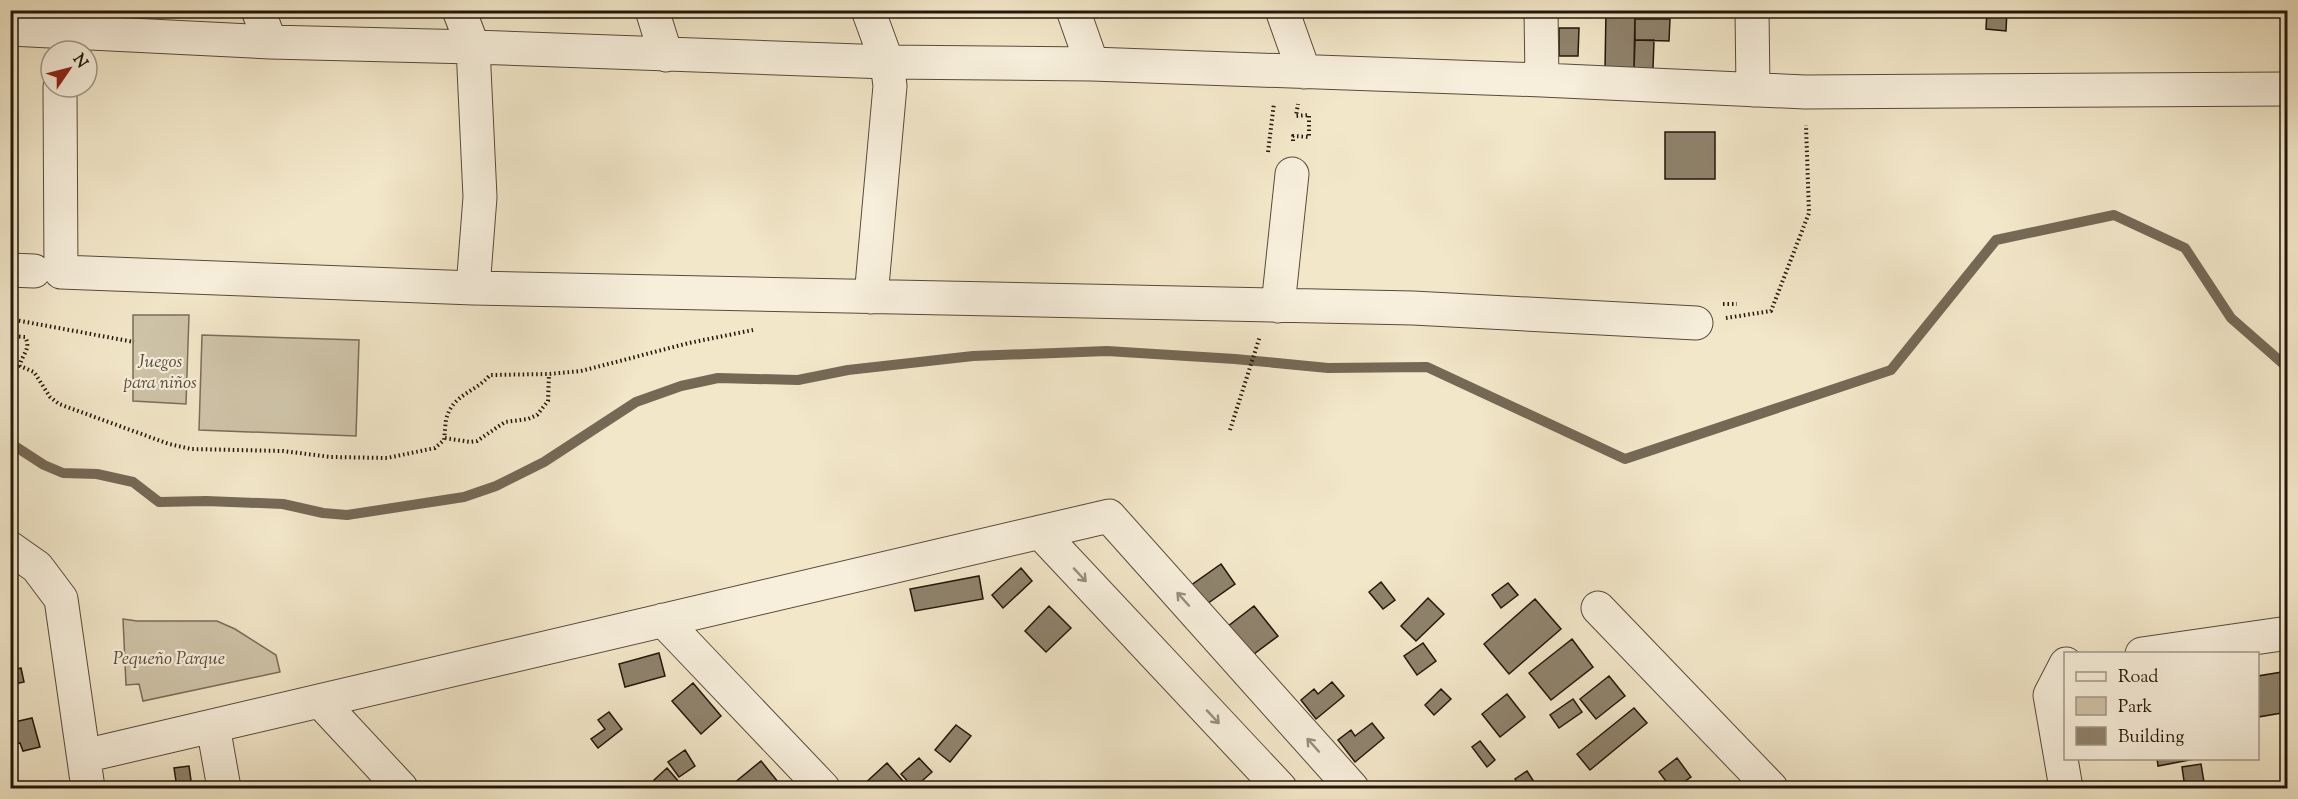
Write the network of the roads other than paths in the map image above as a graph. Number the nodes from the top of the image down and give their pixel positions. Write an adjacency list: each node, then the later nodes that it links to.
1 (258, 10): 12 (street)
2 (459, 10): 13 (street)
3 (652, 10): 14 (street)
4 (868, 10): 15 (street)
5 (1073, 10): 16 (street)
6 (1282, 10): 17 (street)
7 (1541, 10): 18 (street)
8 (1752, 10): 20 (street)
9 (10, 29): 10 (street)
10 (52, 39)
11 (99, 41): 12 (street)
12 (270, 42): 13 (street)
13 (473, 47): 14 (street); 23 (street)
14 (666, 55): 15 (street)
15 (887, 62): 16 (street); 24 (street)
16 (1092, 64): 17 (street)
17 (1304, 72): 18 (street)
18 (1542, 80): 20 (street)
19 (2288, 89): 20 (street)
20 (1753, 90)
21 (60, 99): 23 (street)
22 (1292, 174): 25 (street)
23 (473, 288): 24 (street)
24 (871, 297): 25 (street)
25 (1278, 306): 26 (street)
26 (1696, 323)
27 (1040, 532): 30 (street); 41 (street, one-way to 41); 42 (street, one-way to 27)
28 (10, 548): 36 (street)
29 (1598, 608): 43 (street)
30 (663, 620): 34 (street); 40 (street)
31 (2288, 633): 32 (street)
32 (2156, 652)
33 (2064, 668): 44 (street)
34 (320, 701): 35 (street); 39 (street)
35 (213, 726): 36 (street); 38 (street)
36 (84, 756): 37 (street)
37 (88, 789)
38 (224, 789)
39 (400, 789)
40 (824, 789)
41 (1280, 789)
42 (1352, 789)
43 (1771, 789)
44 (2066, 789)

